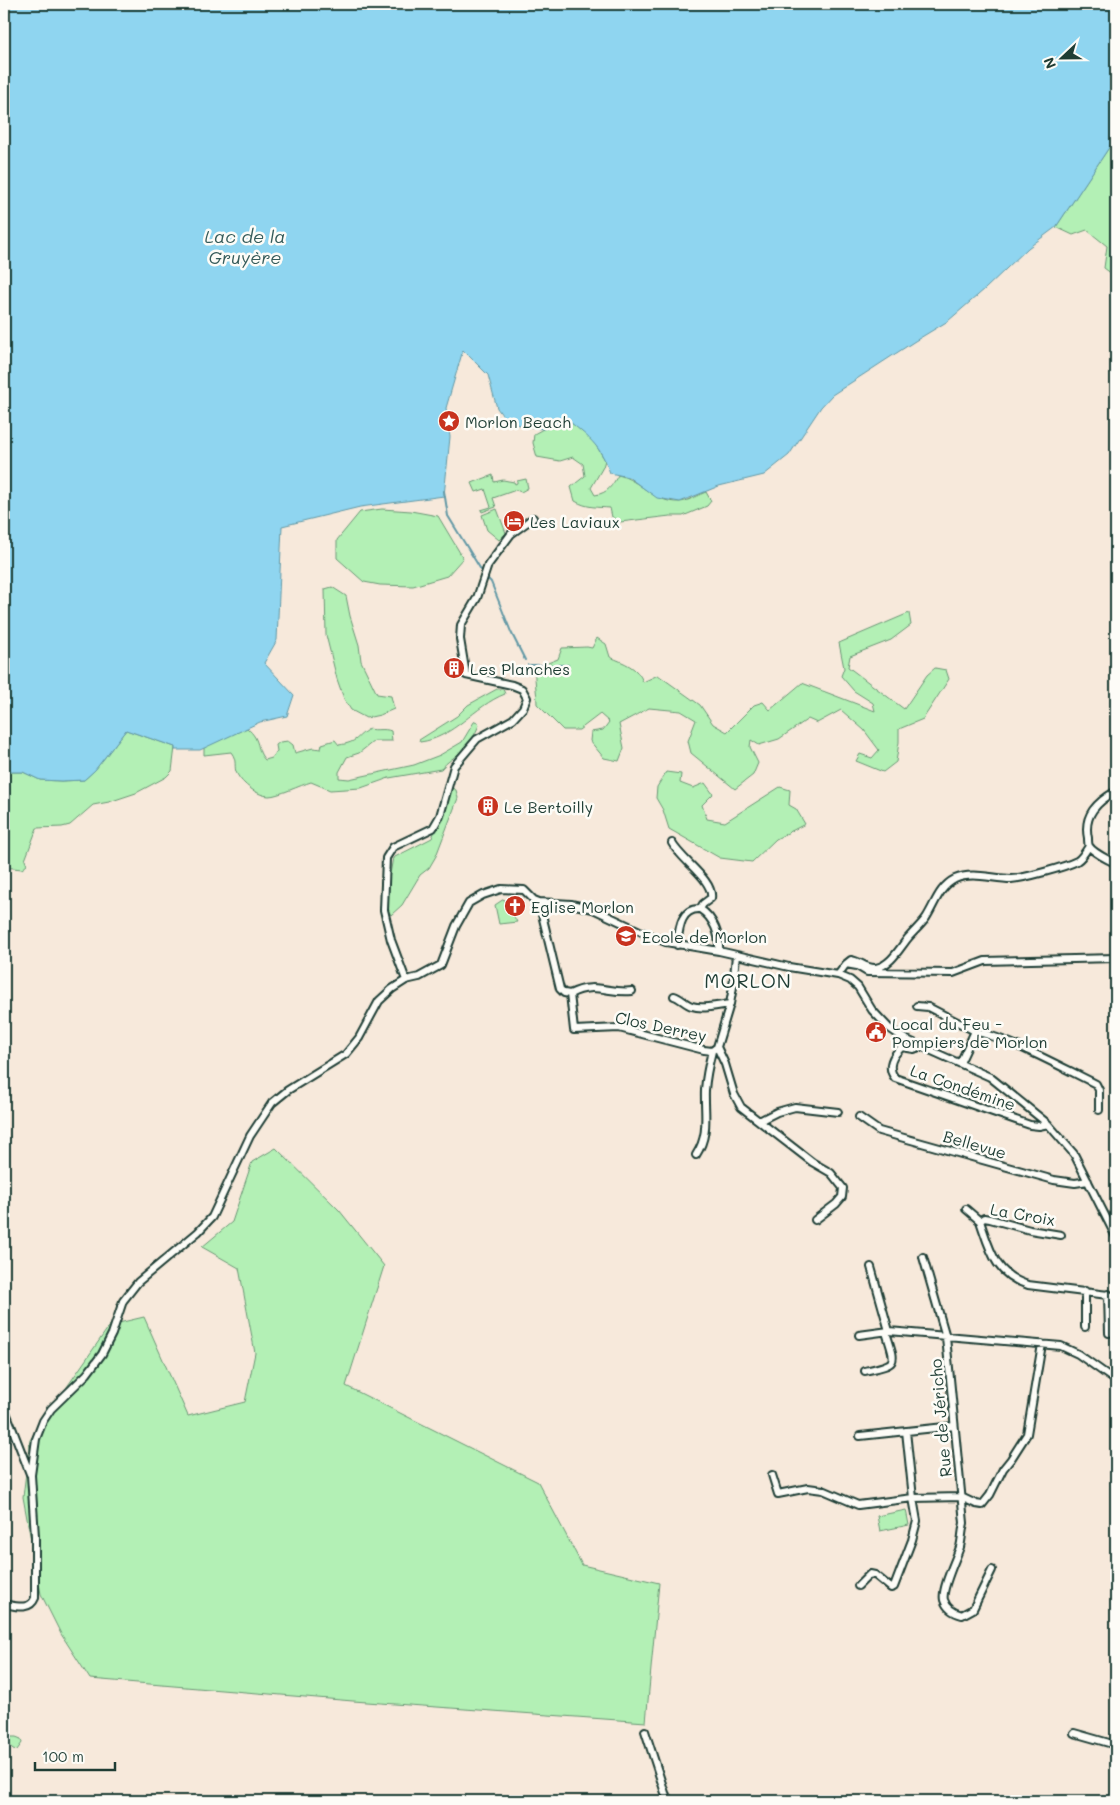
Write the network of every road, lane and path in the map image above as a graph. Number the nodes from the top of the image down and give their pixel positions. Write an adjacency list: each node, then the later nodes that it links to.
1 (533, 518): 14 (street)
2 (1116, 791): 4 (street)
3 (672, 844): 7 (street)
4 (1089, 846): 5 (street); 12 (street)
5 (1116, 864)
6 (539, 902): 8 (street); 14 (street); 16 (street, Clos Derrey)
7 (700, 909): 8 (street); 9 (street)
8 (677, 945): 9 (street)
9 (719, 951): 10 (street)
10 (736, 955): 13 (street); 18 (street)
11 (1116, 958): 12 (street)
12 (846, 964): 13 (street)
13 (838, 974): 21 (street)
14 (406, 980): 53 (street)
15 (632, 991): 16 (street, Clos Derrey)
16 (570, 994): 22 (street, Clos Derrey)
17 (674, 996): 18 (street)
18 (730, 1004): 22 (street)
19 (917, 1006): 20 (street)
20 (975, 1032): 23 (street); 24 (street)
21 (922, 1046): 23 (street); 28 (street, La Condémine)
22 (714, 1049): 27 (street); 29 (street)
23 (960, 1063): 28 (street)
24 (1099, 1110)
25 (838, 1112): 27 (street)
26 (859, 1117): 30 (street, Bellevue)
27 (759, 1122): 32 (street)
28 (1048, 1124): 30 (street)
29 (696, 1154)
30 (1088, 1181): 35 (street)
31 (966, 1210): 33 (street, La Croix)
32 (815, 1220)
33 (980, 1221): 34 (street, La Croix); 38 (street, La Croix)
34 (1061, 1235)
35 (1116, 1237)
36 (924, 1257): 45 (street, Rue de Jéricho)
37 (871, 1267): 42 (street)
38 (1085, 1291): 39 (street, La Croix); 41 (street)
39 (1108, 1294): 40 (street, La Croix); 43 (street)
40 (1116, 1296)
41 (1085, 1327)
42 (887, 1332): 44 (street, Rue de Jéricho); 45 (street, Rue de Jéricho); 47 (street)
43 (1109, 1334)
44 (859, 1335)
45 (946, 1337): 46 (street); 50 (street, Rue de Jéricho)
46 (1042, 1344): 48 (street); 55 (street)
47 (865, 1371)
48 (1116, 1381)
49 (4, 1407): 53 (street)
50 (954, 1426): 51 (street); 55 (street, Rue de Jéricho)
51 (906, 1431): 52 (street); 56 (street)
52 (860, 1436)
53 (31, 1475): 59 (street)
54 (772, 1475): 56 (street, Rue de Jéricho)
55 (961, 1497): 56 (street, Rue de Jéricho); 57 (street, Rue de Jéricho)
56 (913, 1498): 58 (street)
57 (992, 1570)
58 (858, 1586)
59 (4, 1604)
60 (645, 1732): 63 (street)
61 (1074, 1732): 62 (street)
62 (1116, 1745)
63 (669, 1801)

